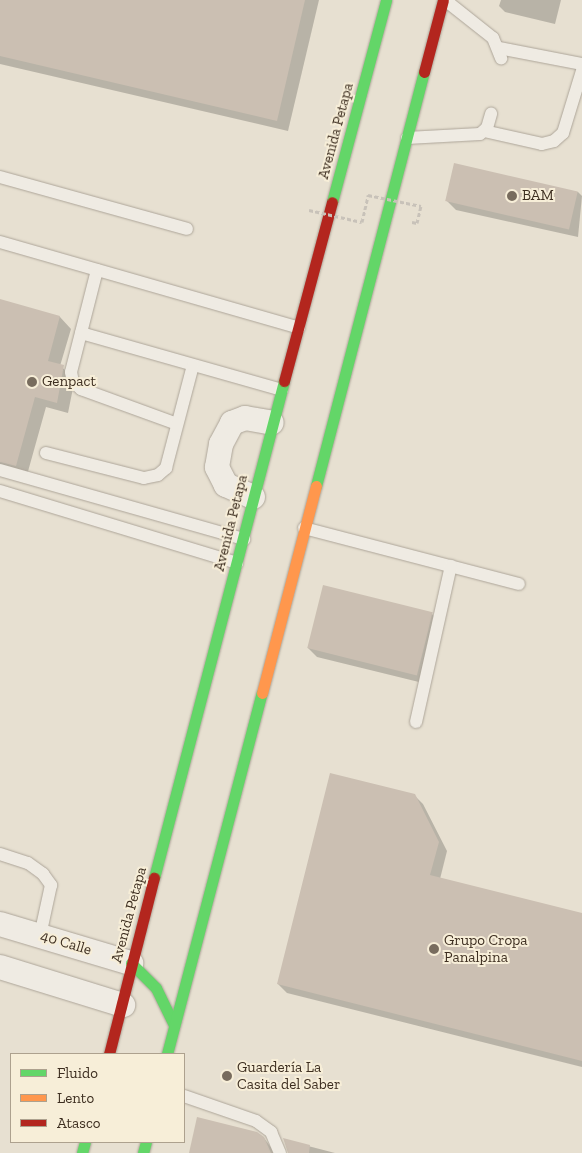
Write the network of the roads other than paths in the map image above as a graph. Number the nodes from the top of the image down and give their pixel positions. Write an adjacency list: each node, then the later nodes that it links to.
1 (386, 0): 12 (main road, Avenida Petapa)
2 (444, 0): 3 (lane); 7 (main road)
3 (582, 64)
4 (582, 71): 6 (lane)
5 (491, 114): 6 (lane)
6 (484, 131): 7 (lane)
7 (407, 138): 22 (main road)
8 (0, 177): 9 (lane)
9 (187, 229)
10 (0, 242): 11 (lane)
11 (97, 270): 12 (lane); 13 (lane)
12 (299, 328): 15 (main road, Avenida Petapa)
13 (81, 333): 14 (lane); 17 (lane)
14 (193, 365): 15 (lane); 17 (lane)
15 (282, 390): 16 (main road, Avenida Petapa)
16 (272, 423): 21 (main road, Avenida Petapa); 21 (street)
17 (176, 424): 18 (lane)
18 (46, 453)
19 (0, 470): 23 (lane)
20 (0, 491): 24 (lane)
21 (253, 496): 23 (main road, Avenida Petapa)
22 (304, 528): 25 (lane); 34 (main road)
23 (244, 539): 24 (main road, Avenida Petapa)
24 (237, 563): 31 (main road, Avenida Petapa)
25 (451, 566): 26 (lane); 27 (lane)
26 (519, 584)
27 (416, 722)
28 (0, 854): 30 (lane)
29 (0, 924): 30 (street, 40 Calle)
30 (40, 936): 31 (street, 40 Calle)
31 (132, 963): 33 (main road, Avenida Petapa); 34 (main road)
32 (0, 967): 33 (street)
33 (123, 1005): 35 (main road, Avenida Petapa)
34 (174, 1025): 36 (main road)
35 (109, 1053)
36 (167, 1053)
37 (185, 1096): 38 (lane)
38 (280, 1153)

